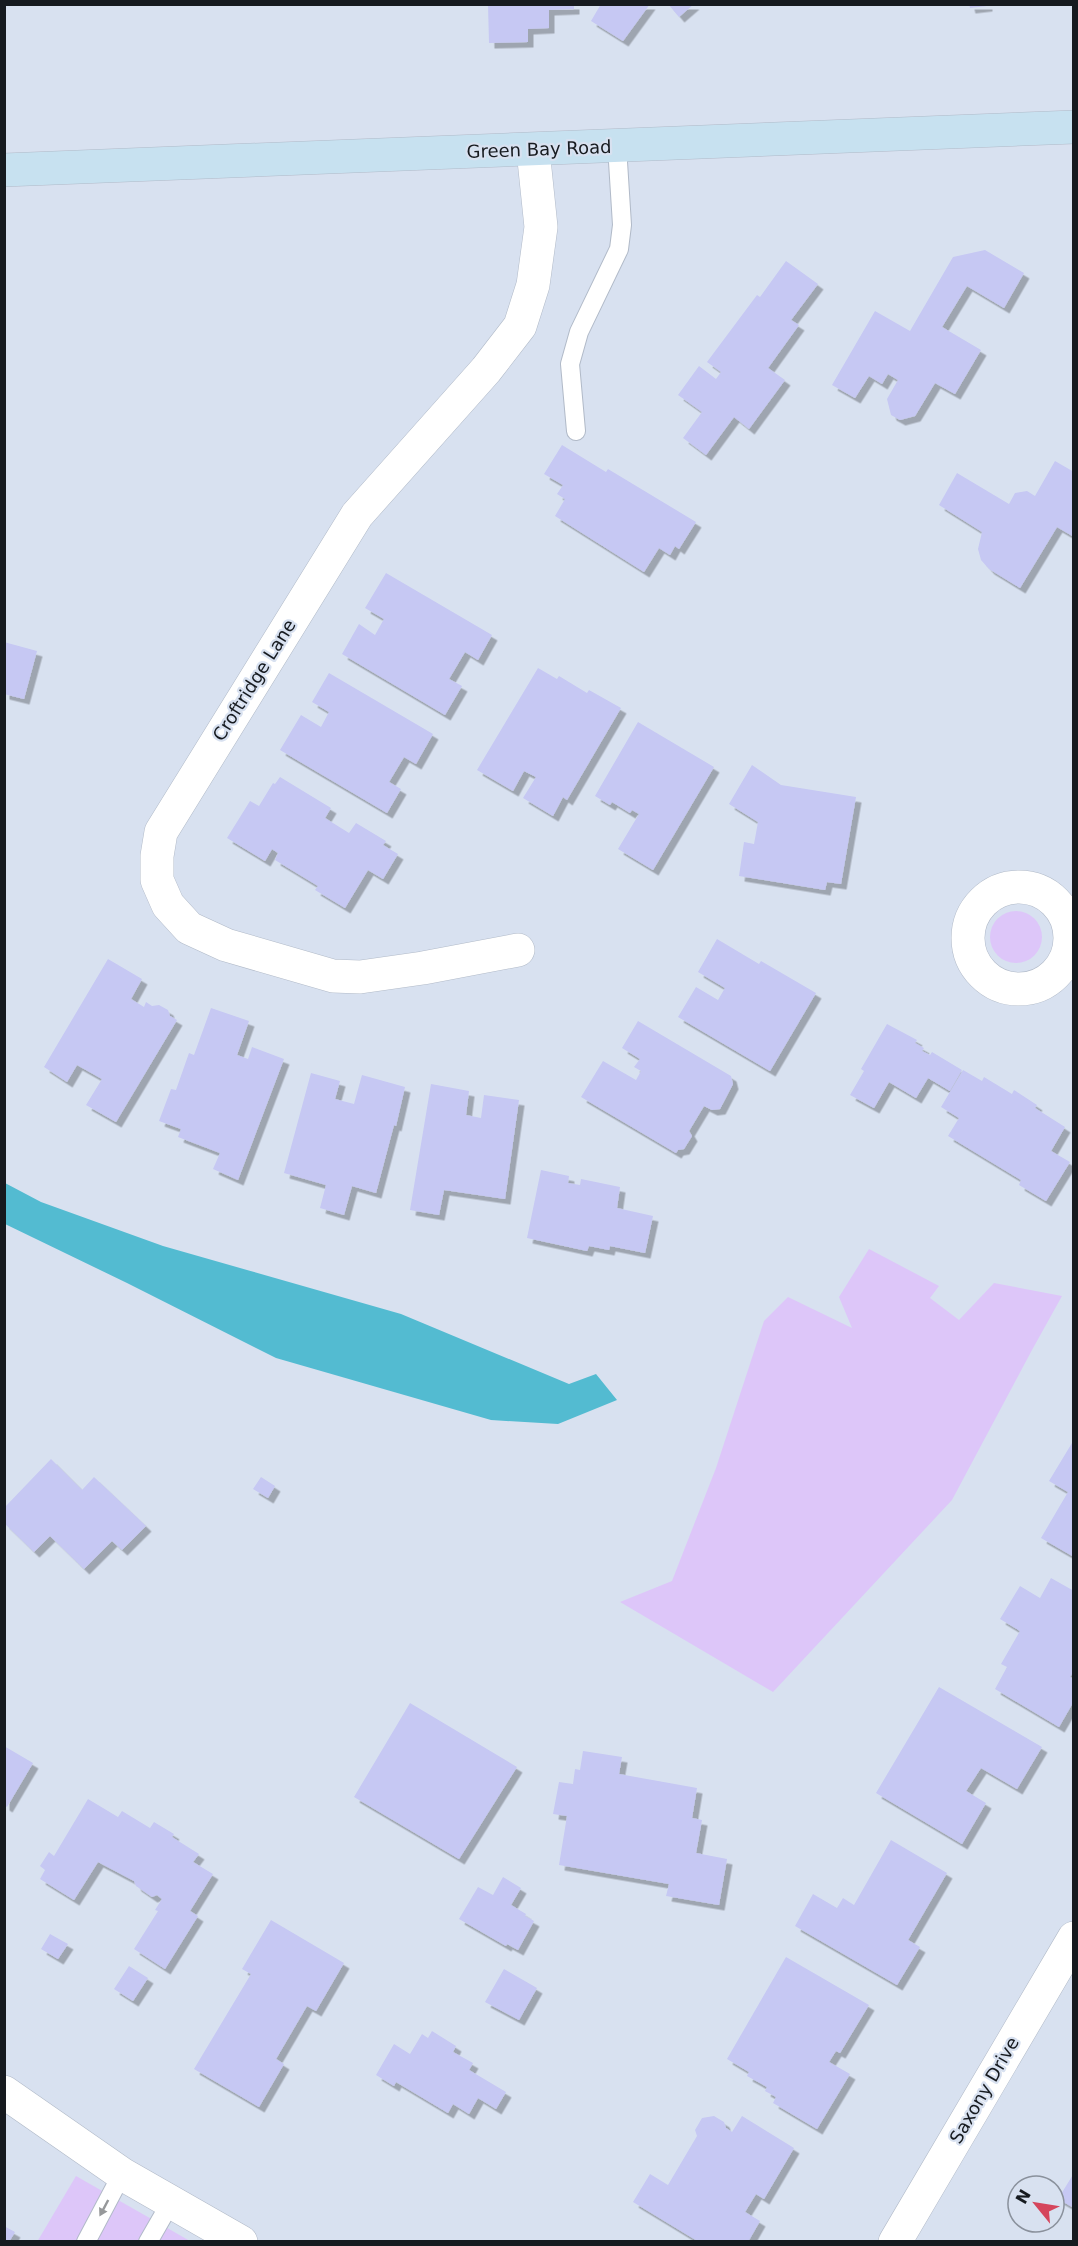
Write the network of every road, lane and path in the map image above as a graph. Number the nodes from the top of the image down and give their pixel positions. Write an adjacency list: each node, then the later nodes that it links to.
1 (1074, 127): 2 (main road, Green Bay Road)
2 (617, 146): 3 (main road, Green Bay Road); 5 (lane)
3 (533, 150): 4 (main road, Green Bay Road); 6 (street, Croftridge Lane)
4 (4, 170)
5 (576, 431)
6 (518, 950)
7 (1074, 1938): 14 (street, Saxony Drive)
8 (4, 2092): 9 (street)
9 (122, 2174): 10 (street); 11 (lane, one-way to 11)
10 (171, 2202): 12 (lane); 13 (street)
11 (86, 2241)
12 (148, 2241)
13 (241, 2241)
14 (895, 2241)

